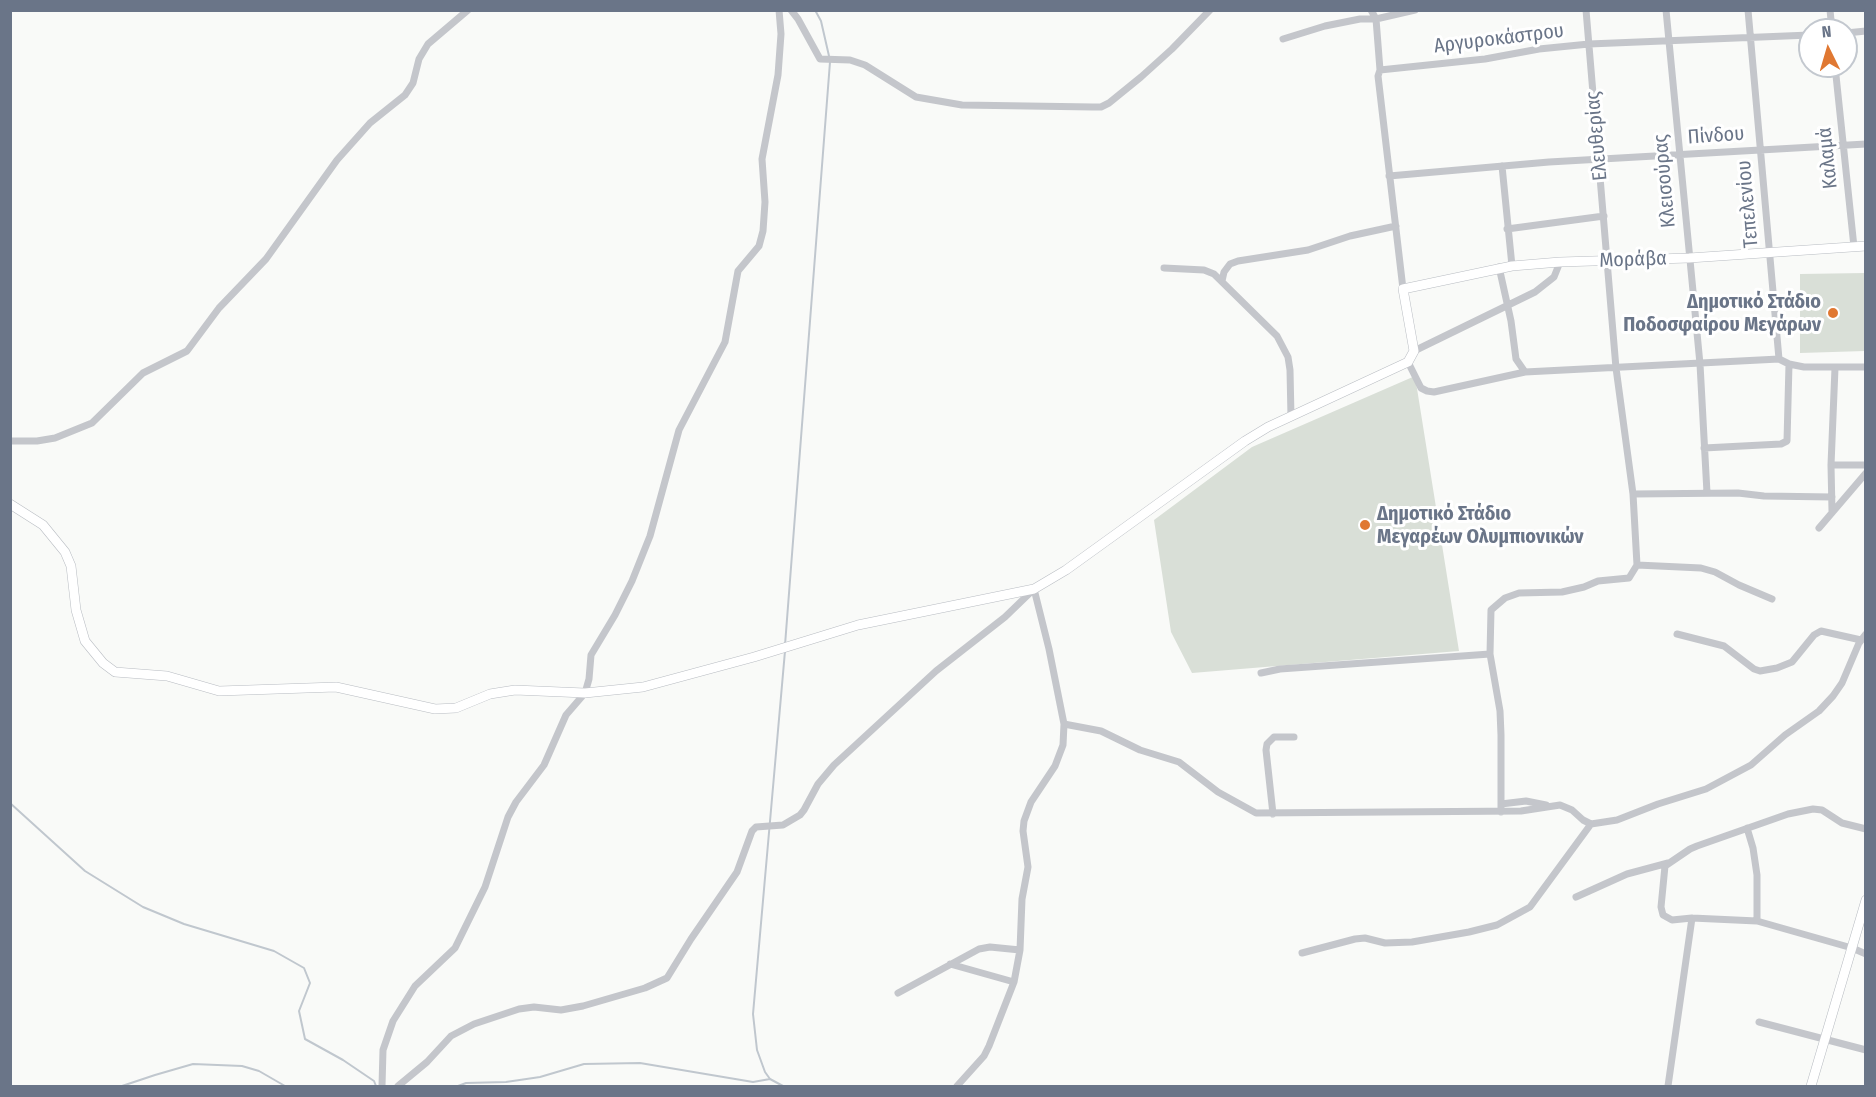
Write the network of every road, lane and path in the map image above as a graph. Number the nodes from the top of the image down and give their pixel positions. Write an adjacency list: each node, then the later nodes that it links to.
1 (468, 10): 50 (street)
2 (779, 10): 68 (street)
3 (791, 10): 4 (street)
4 (1210, 10)
5 (1371, 10): 10 (street)
6 (1415, 10): 10 (street)
7 (1586, 10): 15 (street, Ελευθερίας)
8 (1666, 10): 14 (street, Κλεισούρας)
9 (1748, 10): 12 (street, Τεπελενίου)
10 (1376, 19): 13 (street); 16 (street)
11 (1798, 35): 12 (street, Αργυροκάστρου)
12 (1750, 36): 14 (street, Αργυροκάστρου); 20 (street, Τεπελενίου)
13 (1283, 39)
14 (1669, 41): 15 (street, Αργυροκάστρου); 21 (street, Κλεισούρας)
15 (1588, 44): 16 (street, Αργυροκάστρου); 22 (street, Ελευθερίας)
16 (1379, 73): 24 (street)
17 (1836, 78): 19 (street, Καλαμά)
18 (1866, 144): 19 (street, Πίνδου)
19 (1842, 145): 20 (street, Πίνδου); 29 (street, Καλαμά)
20 (1760, 150): 21 (street, Πίνδου); 30 (street, Τεπελενίου)
21 (1679, 155): 22 (street, Πίνδου); 31 (street, Κλεισούρας)
22 (1599, 159): 23 (street, Πίνδου); 25 (street, Ελευθερίας)
23 (1502, 166): 24 (street, Πίνδου); 27 (street)
24 (1389, 176): 26 (street)
25 (1604, 216): 27 (street); 32 (street, Ελευθερίας)
26 (1396, 226): 37 (street); 38 (street)
27 (1507, 229): 34 (street)
28 (1866, 246): 29 (street, Μοράβα)
29 (1854, 247): 30 (street, Μοράβα)
30 (1769, 253): 31 (street, Μοράβα); 41 (street, Τεπελενίου)
31 (1689, 258): 32 (street, Μοράβα); 43 (street, Κλεισούρας)
32 (1606, 261): 33 (street, Μοράβα); 46 (street, Ελευθερίας)
33 (1560, 262): 34 (street, Μοράβα); 39 (street)
34 (1512, 266): 35 (street, Μοράβα)
35 (1498, 267): 38 (street, Μοράβα); 39 (street)
36 (1164, 268): 37 (street)
37 (1222, 281): 49 (street)
38 (1403, 289): 40 (street)
39 (1507, 306): 40 (street); 48 (street)
40 (1414, 351): 42 (street)
41 (1779, 359): 43 (street); 44 (street)
42 (1408, 362): 48 (street); 49 (street)
43 (1700, 364): 46 (street); 51 (street, Κλεισούρας)
44 (1789, 364): 47 (street); 51 (street)
45 (1866, 367): 47 (street)
46 (1616, 368): 48 (street); 56 (street, Ελευθερίας)
47 (1835, 368): 52 (street)
48 (1526, 372)
49 (1291, 417): 62 (street)
50 (10, 441)
51 (1704, 448): 55 (street, Κλεισούρας)
52 (1831, 465): 53 (street); 57 (street)
53 (1866, 465)
54 (1866, 473): 59 (street)
55 (1707, 493): 56 (street); 57 (street)
56 (1633, 494): 61 (street, Ελευθερίας)
57 (1832, 497): 59 (street)
58 (10, 504): 68 (street)
59 (1832, 511): 60 (street)
60 (1819, 528)
61 (1637, 565): 63 (street); 66 (street)
62 (1034, 589): 68 (street); 69 (street); 92 (street)
63 (1772, 598)
64 (1677, 634): 65 (street)
65 (1863, 637): 73 (street)
66 (1490, 654): 67 (street); 71 (street)
67 (1261, 673)
68 (585, 693): 91 (street)
69 (1064, 724): 72 (street); 82 (street)
70 (1294, 737): 72 (street)
71 (1501, 808): 72 (street); 73 (street)
72 (1273, 814)
73 (1591, 825): 83 (street)
74 (1747, 828): 75 (street); 76 (street); 80 (street)
75 (1866, 830)
76 (1668, 863): 77 (street); 79 (street)
77 (1576, 897)
78 (1866, 900): 81 (street)
79 (1692, 918): 80 (street); 94 (street)
80 (1757, 921): 81 (street)
81 (1852, 948): 84 (street); 89 (street)
82 (1020, 950): 85 (street); 86 (street)
83 (1302, 953)
84 (1866, 954)
85 (950, 964): 86 (street); 87 (street)
86 (1014, 982): 93 (street)
87 (898, 993)
88 (1759, 1022): 89 (street)
89 (1824, 1038): 90 (street); 95 (street)
90 (1866, 1050)
91 (382, 1086)
92 (398, 1086)
93 (957, 1086)
94 (1668, 1086)
95 (1811, 1086)

